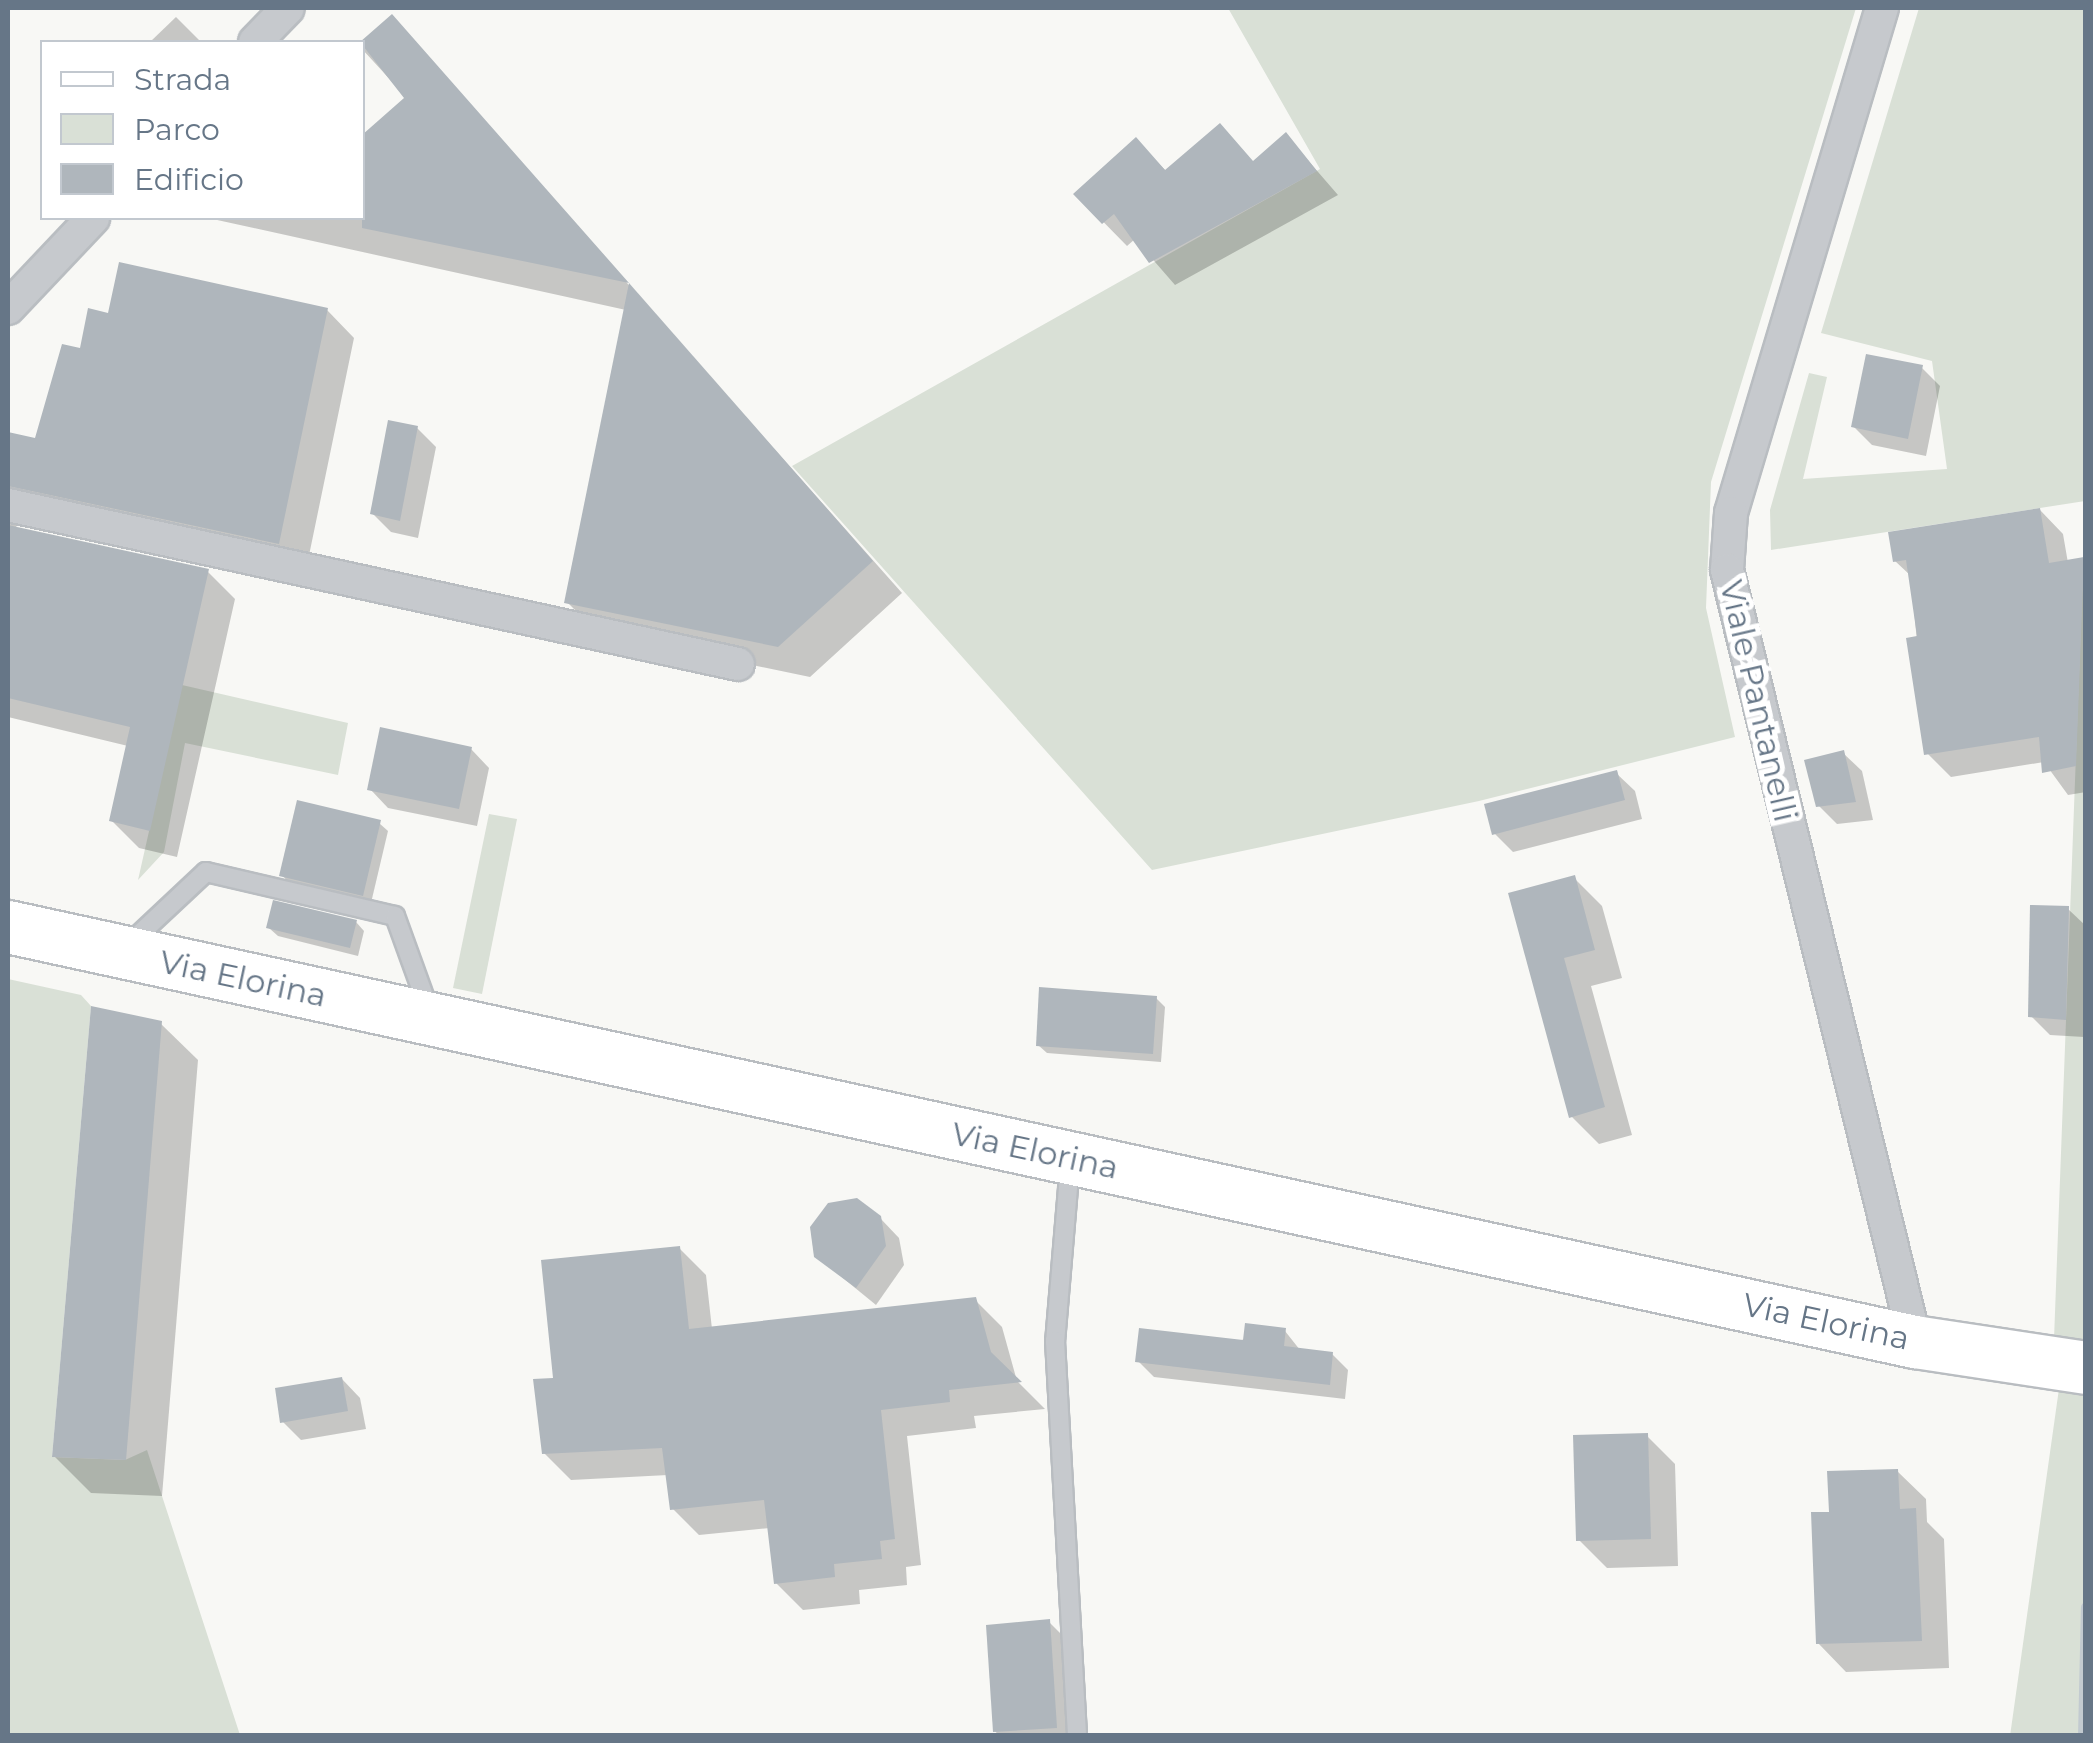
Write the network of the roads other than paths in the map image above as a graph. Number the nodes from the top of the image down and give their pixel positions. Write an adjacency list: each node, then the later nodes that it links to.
1 (288, 8): 3 (street)
2 (1882, 8): 12 (street, Viale Pantanelli)
3 (257, 40)
4 (91, 220): 5 (street)
5 (8, 308)
6 (8, 505): 7 (street)
7 (738, 664)
8 (8, 927): 9 (main road, Via Elorina)
9 (121, 952): 10 (main road, Via Elorina); 10 (lane)
10 (433, 1020): 11 (main road, Via Elorina)
11 (1071, 1159): 12 (main road, Via Elorina); 14 (lane)
12 (1915, 1342): 13 (main road, Via Elorina)
13 (2074, 1367)
14 (1077, 1736)

